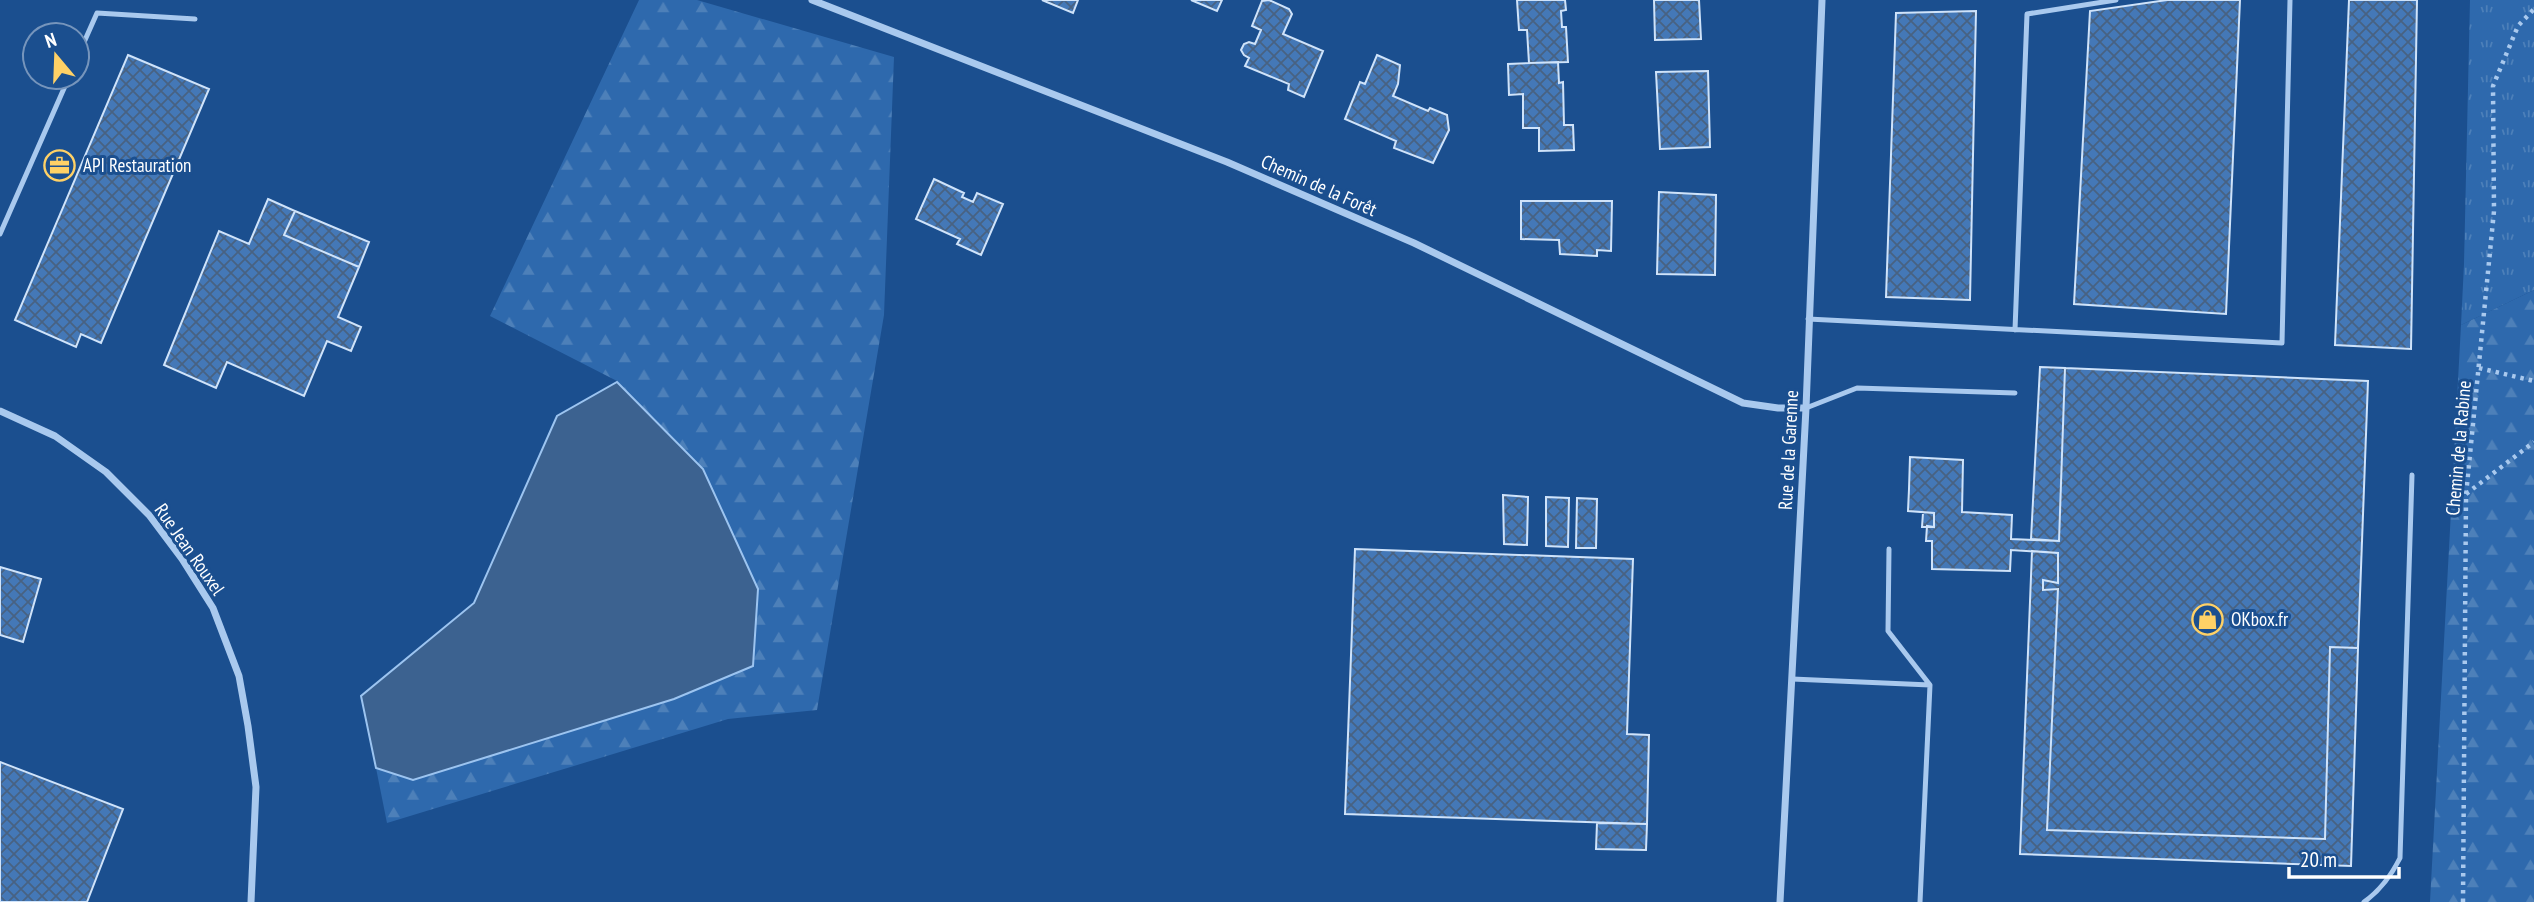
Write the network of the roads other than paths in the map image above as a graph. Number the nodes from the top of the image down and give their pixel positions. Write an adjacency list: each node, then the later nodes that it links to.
1 (812, 0): 12 (street, Chemin de la Forêt)
2 (1822, 0): 9 (street, Rue de la Garenne)
3 (2116, 0): 10 (lane)
4 (2290, 0): 10 (lane)
5 (195, 19): 6 (lane)
6 (91, 26)
7 (63, 91): 8 (lane)
8 (0, 234)
9 (1808, 319): 10 (lane); 12 (street, Rue de la Garenne)
10 (2015, 330)
11 (2015, 393): 12 (lane)
12 (1806, 408): 16 (street, Rue de la Garenne)
13 (0, 411): 18 (street, Rue Jean Rouxel)
14 (2412, 475): 21 (lane)
15 (1889, 549): 17 (lane)
16 (1792, 679): 17 (lane); 19 (street, Rue de la Garenne)
17 (1930, 685): 20 (lane)
18 (251, 902)
19 (1780, 902)
20 (1920, 902)
21 (2364, 902)

